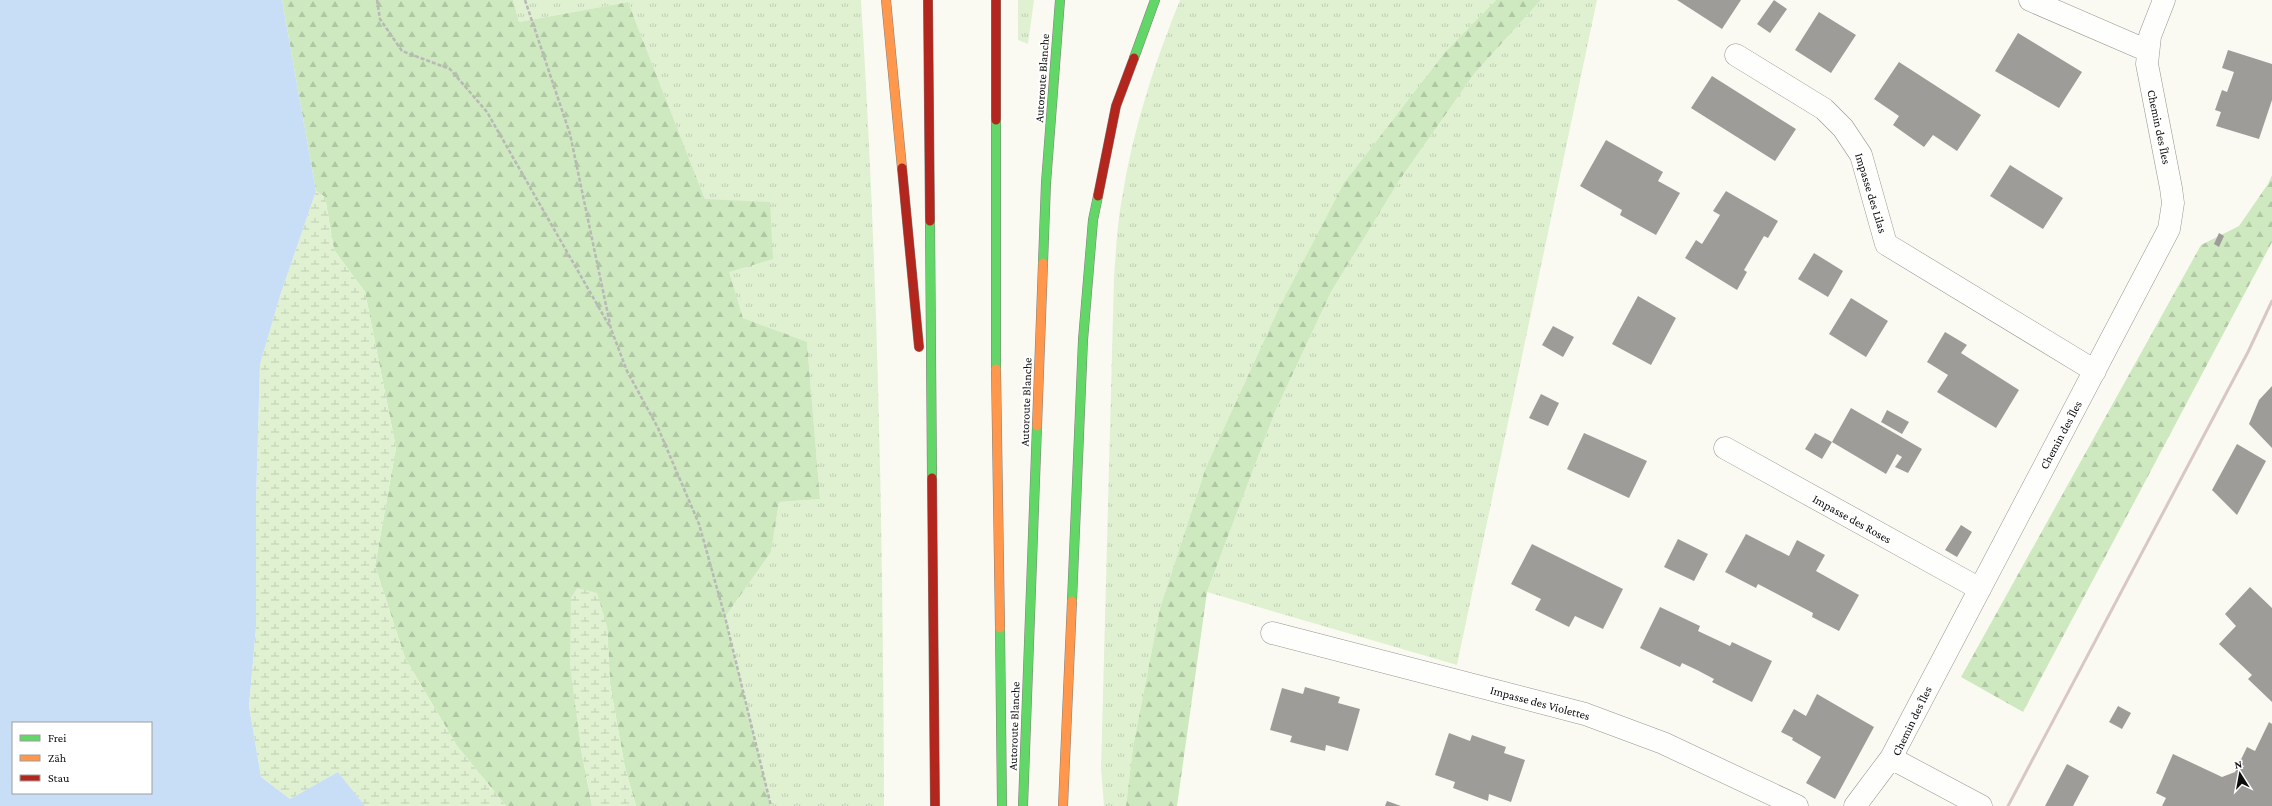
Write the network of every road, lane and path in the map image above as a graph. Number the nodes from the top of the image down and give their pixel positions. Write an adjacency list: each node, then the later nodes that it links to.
1 (377, 0): 12 (path)
2 (525, 0): 12 (path)
3 (886, 0): 15 (highway)
4 (928, 0): 15 (highway)
5 (996, 0): 21 (highway)
6 (1060, 0): 22 (highway, Autoroute Blanche)
7 (1155, 0): 23 (highway)
8 (2030, 0): 10 (street)
9 (2164, 0): 10 (street, Chemin des Îles)
10 (2148, 51): 13 (street, Chemin des Îles)
11 (1736, 55): 13 (street, Impasse des Lilas)
12 (611, 329): 19 (path)
13 (2095, 371): 16 (street, Chemin des Îles)
14 (1725, 448): 16 (street, Impasse des Roses)
15 (934, 494): 20 (highway)
16 (1980, 590): 18 (street, Chemin des Îles)
17 (1272, 633): 24 (street, Impasse des Violettes)
18 (1891, 758): 25 (street); 26 (street, Chemin des Îles)
19 (771, 806)
20 (935, 806)
21 (1002, 806)
22 (1023, 806)
23 (1062, 806)
24 (1797, 806)
25 (1855, 806)
26 (1981, 806)

